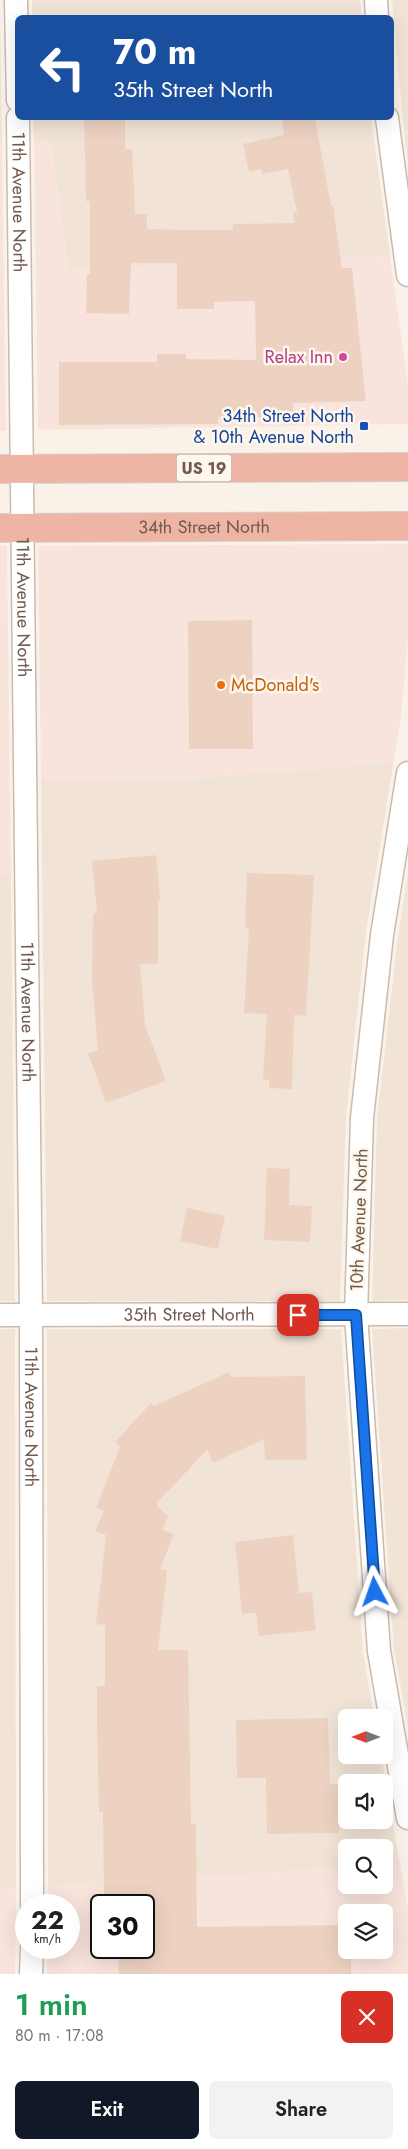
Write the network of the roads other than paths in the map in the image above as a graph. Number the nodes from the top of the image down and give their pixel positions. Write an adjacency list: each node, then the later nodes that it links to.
1 (16, 0): 3 (street)
2 (376, 0): 4 (street)
3 (16, 15)
4 (378, 15)
5 (18, 120): 9 (street, 11th Avenue North)
6 (387, 120): 7 (street)
7 (408, 275)
8 (408, 467): 9 (highway, US 19)
9 (11, 469): 11 (street, 11th Avenue North)
10 (408, 526): 11 (highway, 34th Street North)
11 (11, 528): 16 (street, 11th Avenue North)
12 (408, 772): 15 (street, 10th Avenue North)
13 (408, 1314): 15 (street, 35th Street North)
14 (0, 1315): 16 (street, 35th Street North)
15 (356, 1315): 16 (street, 35th Street North); 17 (street, 10th Avenue North)
16 (31, 1316): 18 (street, 11th Avenue North)
17 (408, 1818)
18 (32, 1894)
19 (32, 1959): 20 (street)
20 (31, 1974)

